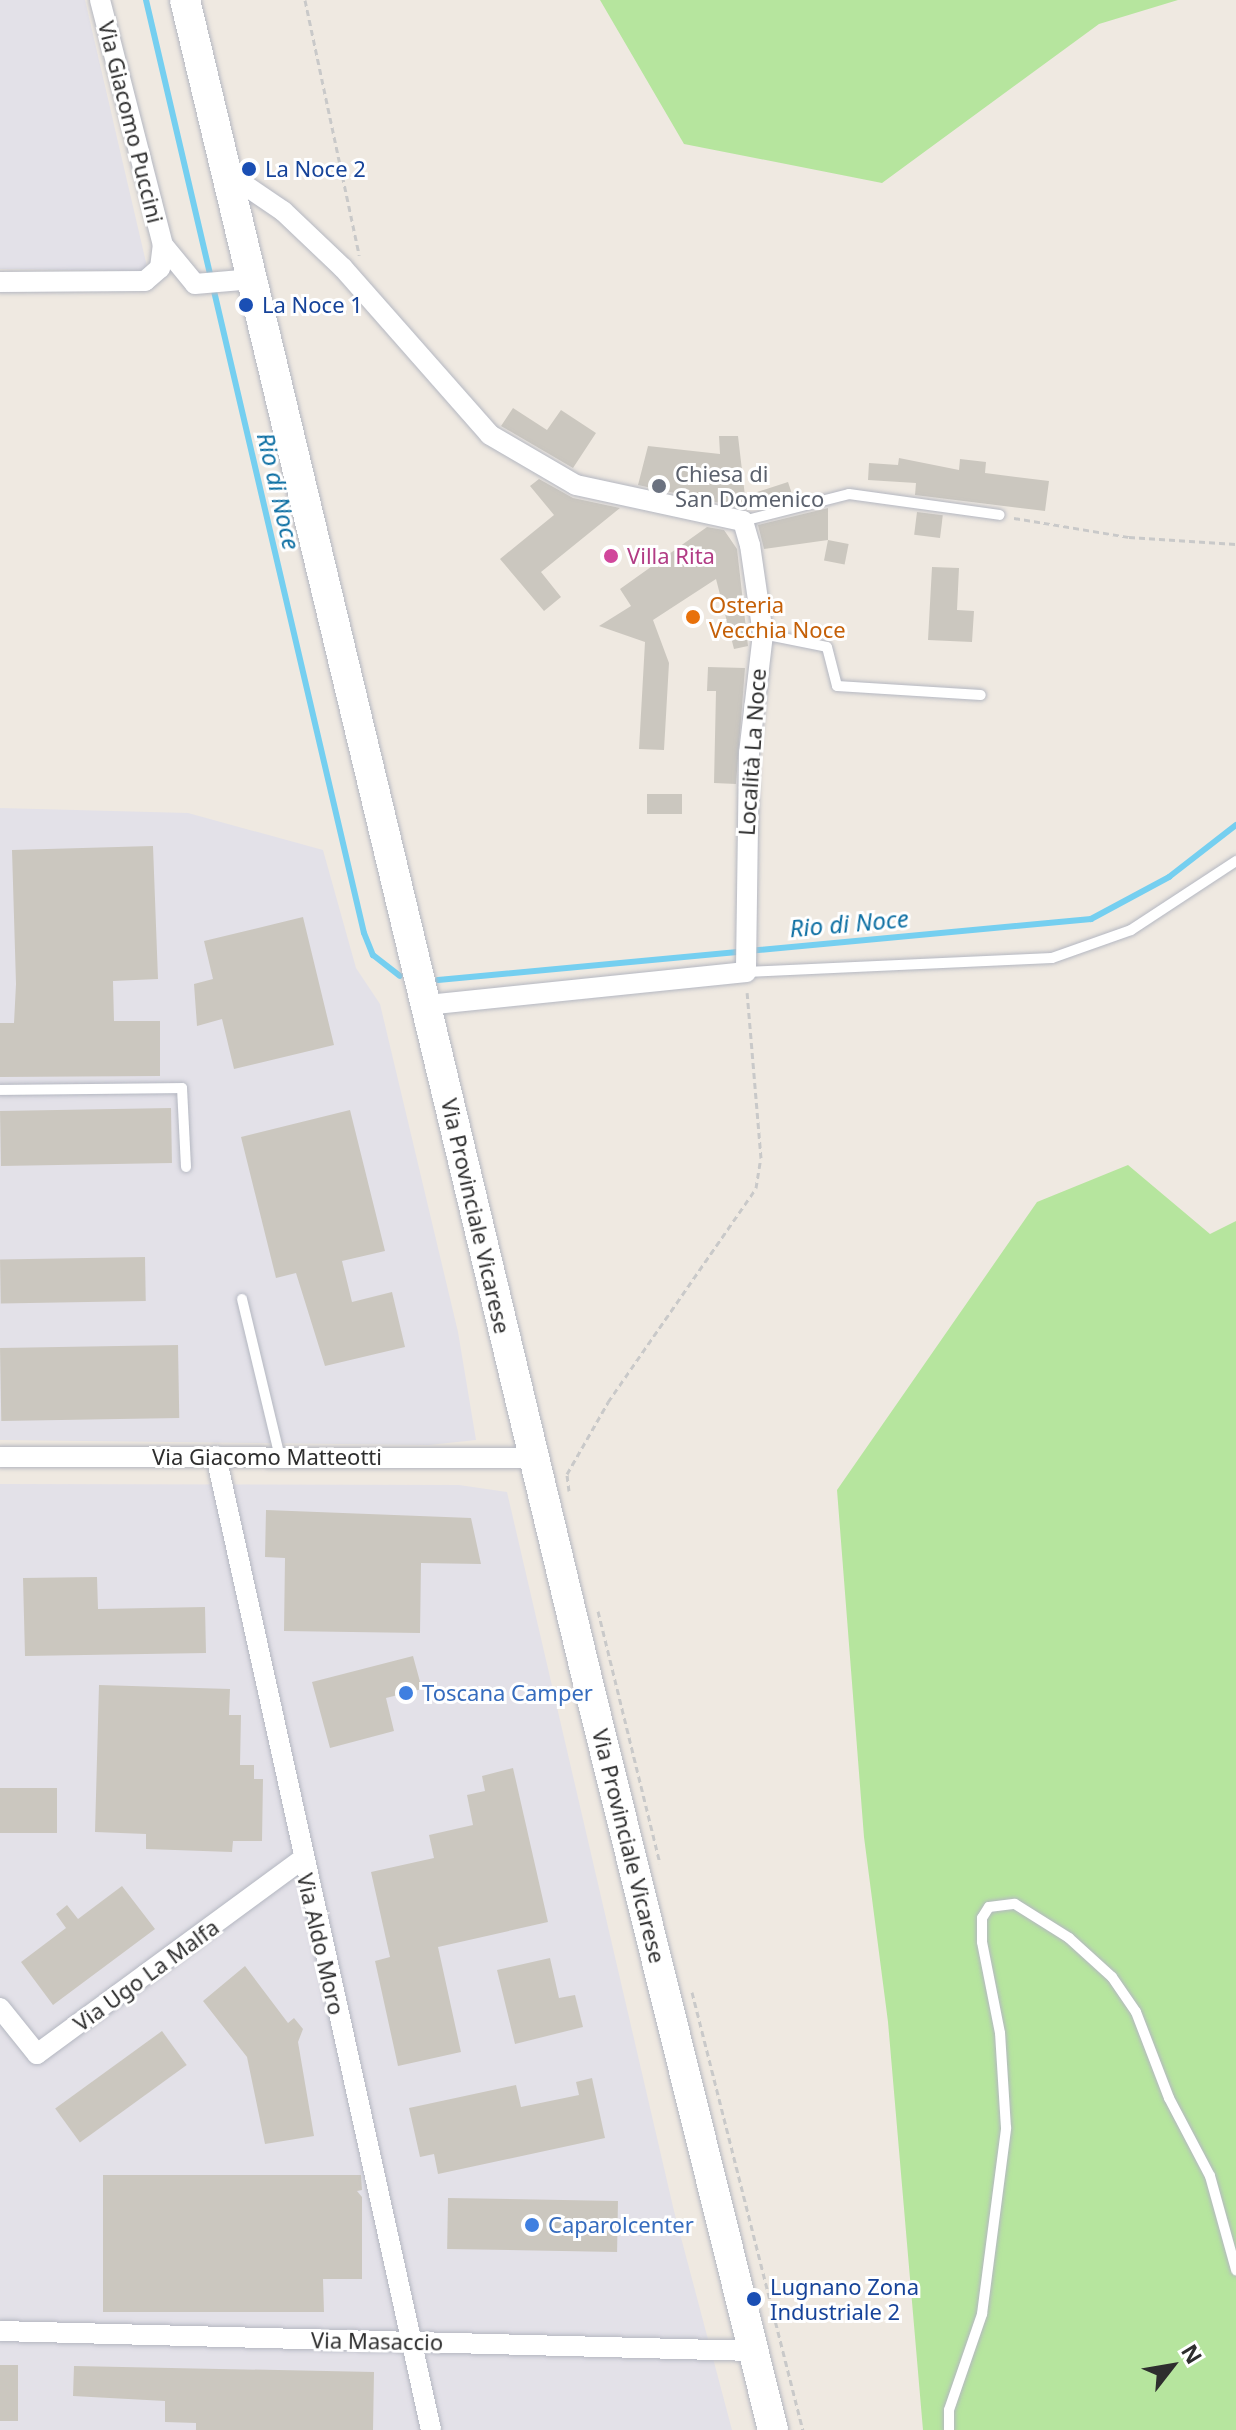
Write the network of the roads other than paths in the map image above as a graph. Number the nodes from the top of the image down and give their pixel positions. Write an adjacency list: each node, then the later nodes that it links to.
1 (100, 0): 4 (street, Via Giacomo Puccini)
2 (185, 0): 3 (main road, Via Provinciale Vicarese)
3 (227, 173): 5 (main road, Via Provinciale Vicarese); 8 (street)
4 (163, 245): 5 (street, Via Giacomo Puccini); 6 (street, Via Giacomo Puccini)
5 (253, 279): 13 (main road, Via Provinciale Vicarese)
6 (0, 282)
7 (1000, 515): 8 (lane)
8 (743, 521): 9 (street, Località La Noce)
9 (763, 634): 10 (lane); 12 (street, Località La Noce)
10 (981, 695)
11 (1236, 861): 12 (lane)
12 (745, 958): 13 (street)
13 (426, 1005): 20 (main road, Via Provinciale Vicarese)
14 (0, 1090): 15 (lane)
15 (186, 1167)
16 (242, 1299): 19 (lane)
17 (216, 1456): 18 (street, Via Giacomo Matteotti); 19 (street, Via Giacomo Matteotti); 21 (street, Via Aldo Moro)
18 (0, 1457)
19 (280, 1457): 20 (street, Via Giacomo Matteotti)
20 (534, 1458): 26 (main road, Via Provinciale Vicarese)
21 (302, 1859): 22 (street, Via Ugo La Malfa); 25 (street, Via Aldo Moro)
22 (0, 2008)
23 (1236, 2270): 29 (lane)
24 (0, 2331): 25 (street, Via Masaccio)
25 (412, 2341): 26 (street, Via Masaccio); 27 (street, Via Aldo Moro)
26 (755, 2351): 28 (main road, Via Provinciale Vicarese)
27 (431, 2430)
28 (773, 2430)
29 (949, 2430)

